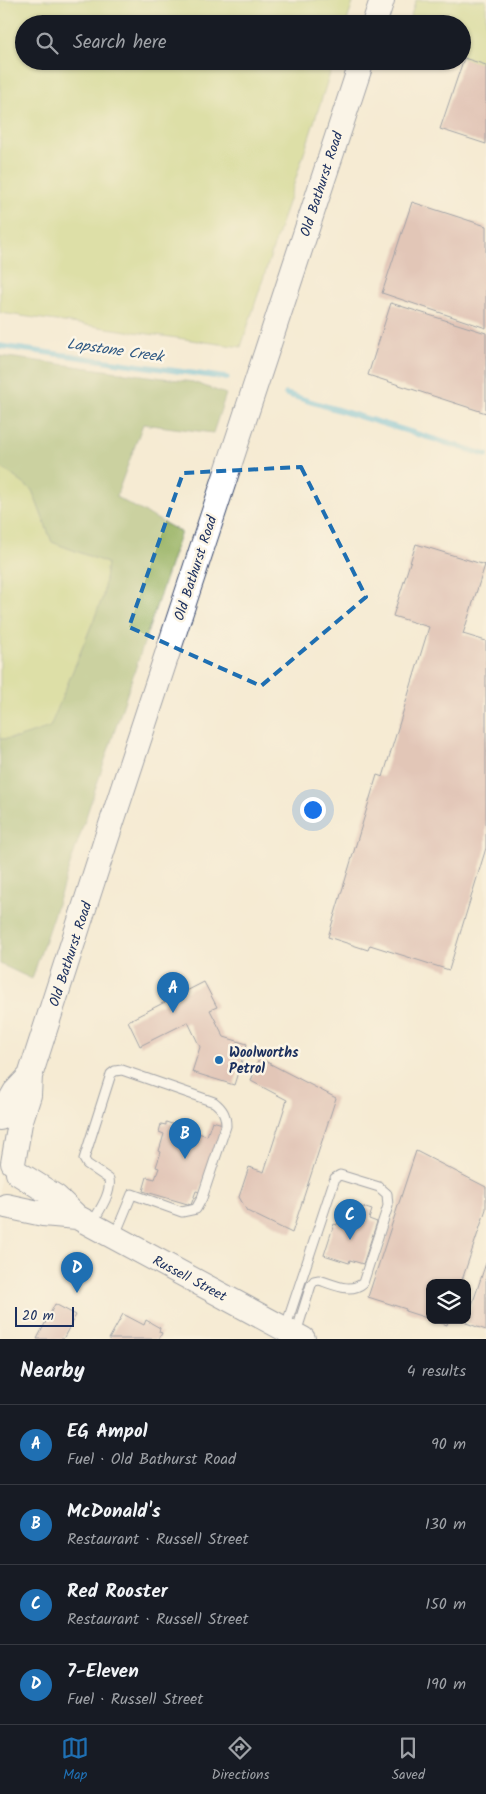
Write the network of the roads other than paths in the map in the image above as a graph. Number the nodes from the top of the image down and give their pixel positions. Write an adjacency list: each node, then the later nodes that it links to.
1 (382, 0): 2 (main road)
2 (377, 15)
3 (359, 70): 4 (main road, Old Bathurst Road)
4 (30, 1076): 5 (main road, Old Bathurst Road); 6 (main road, Old Bathurst Road)
5 (0, 1118)
6 (10, 1164): 7 (main road, Old Bathurst Road); 8 (main road, Russell Street)
7 (3, 1208): 8 (main road, Russell Street)
8 (84, 1221): 9 (main road, Russell Street); 9 (lane)
9 (114, 1237): 10 (main road, Russell Street)
10 (295, 1334): 10 (lane)

